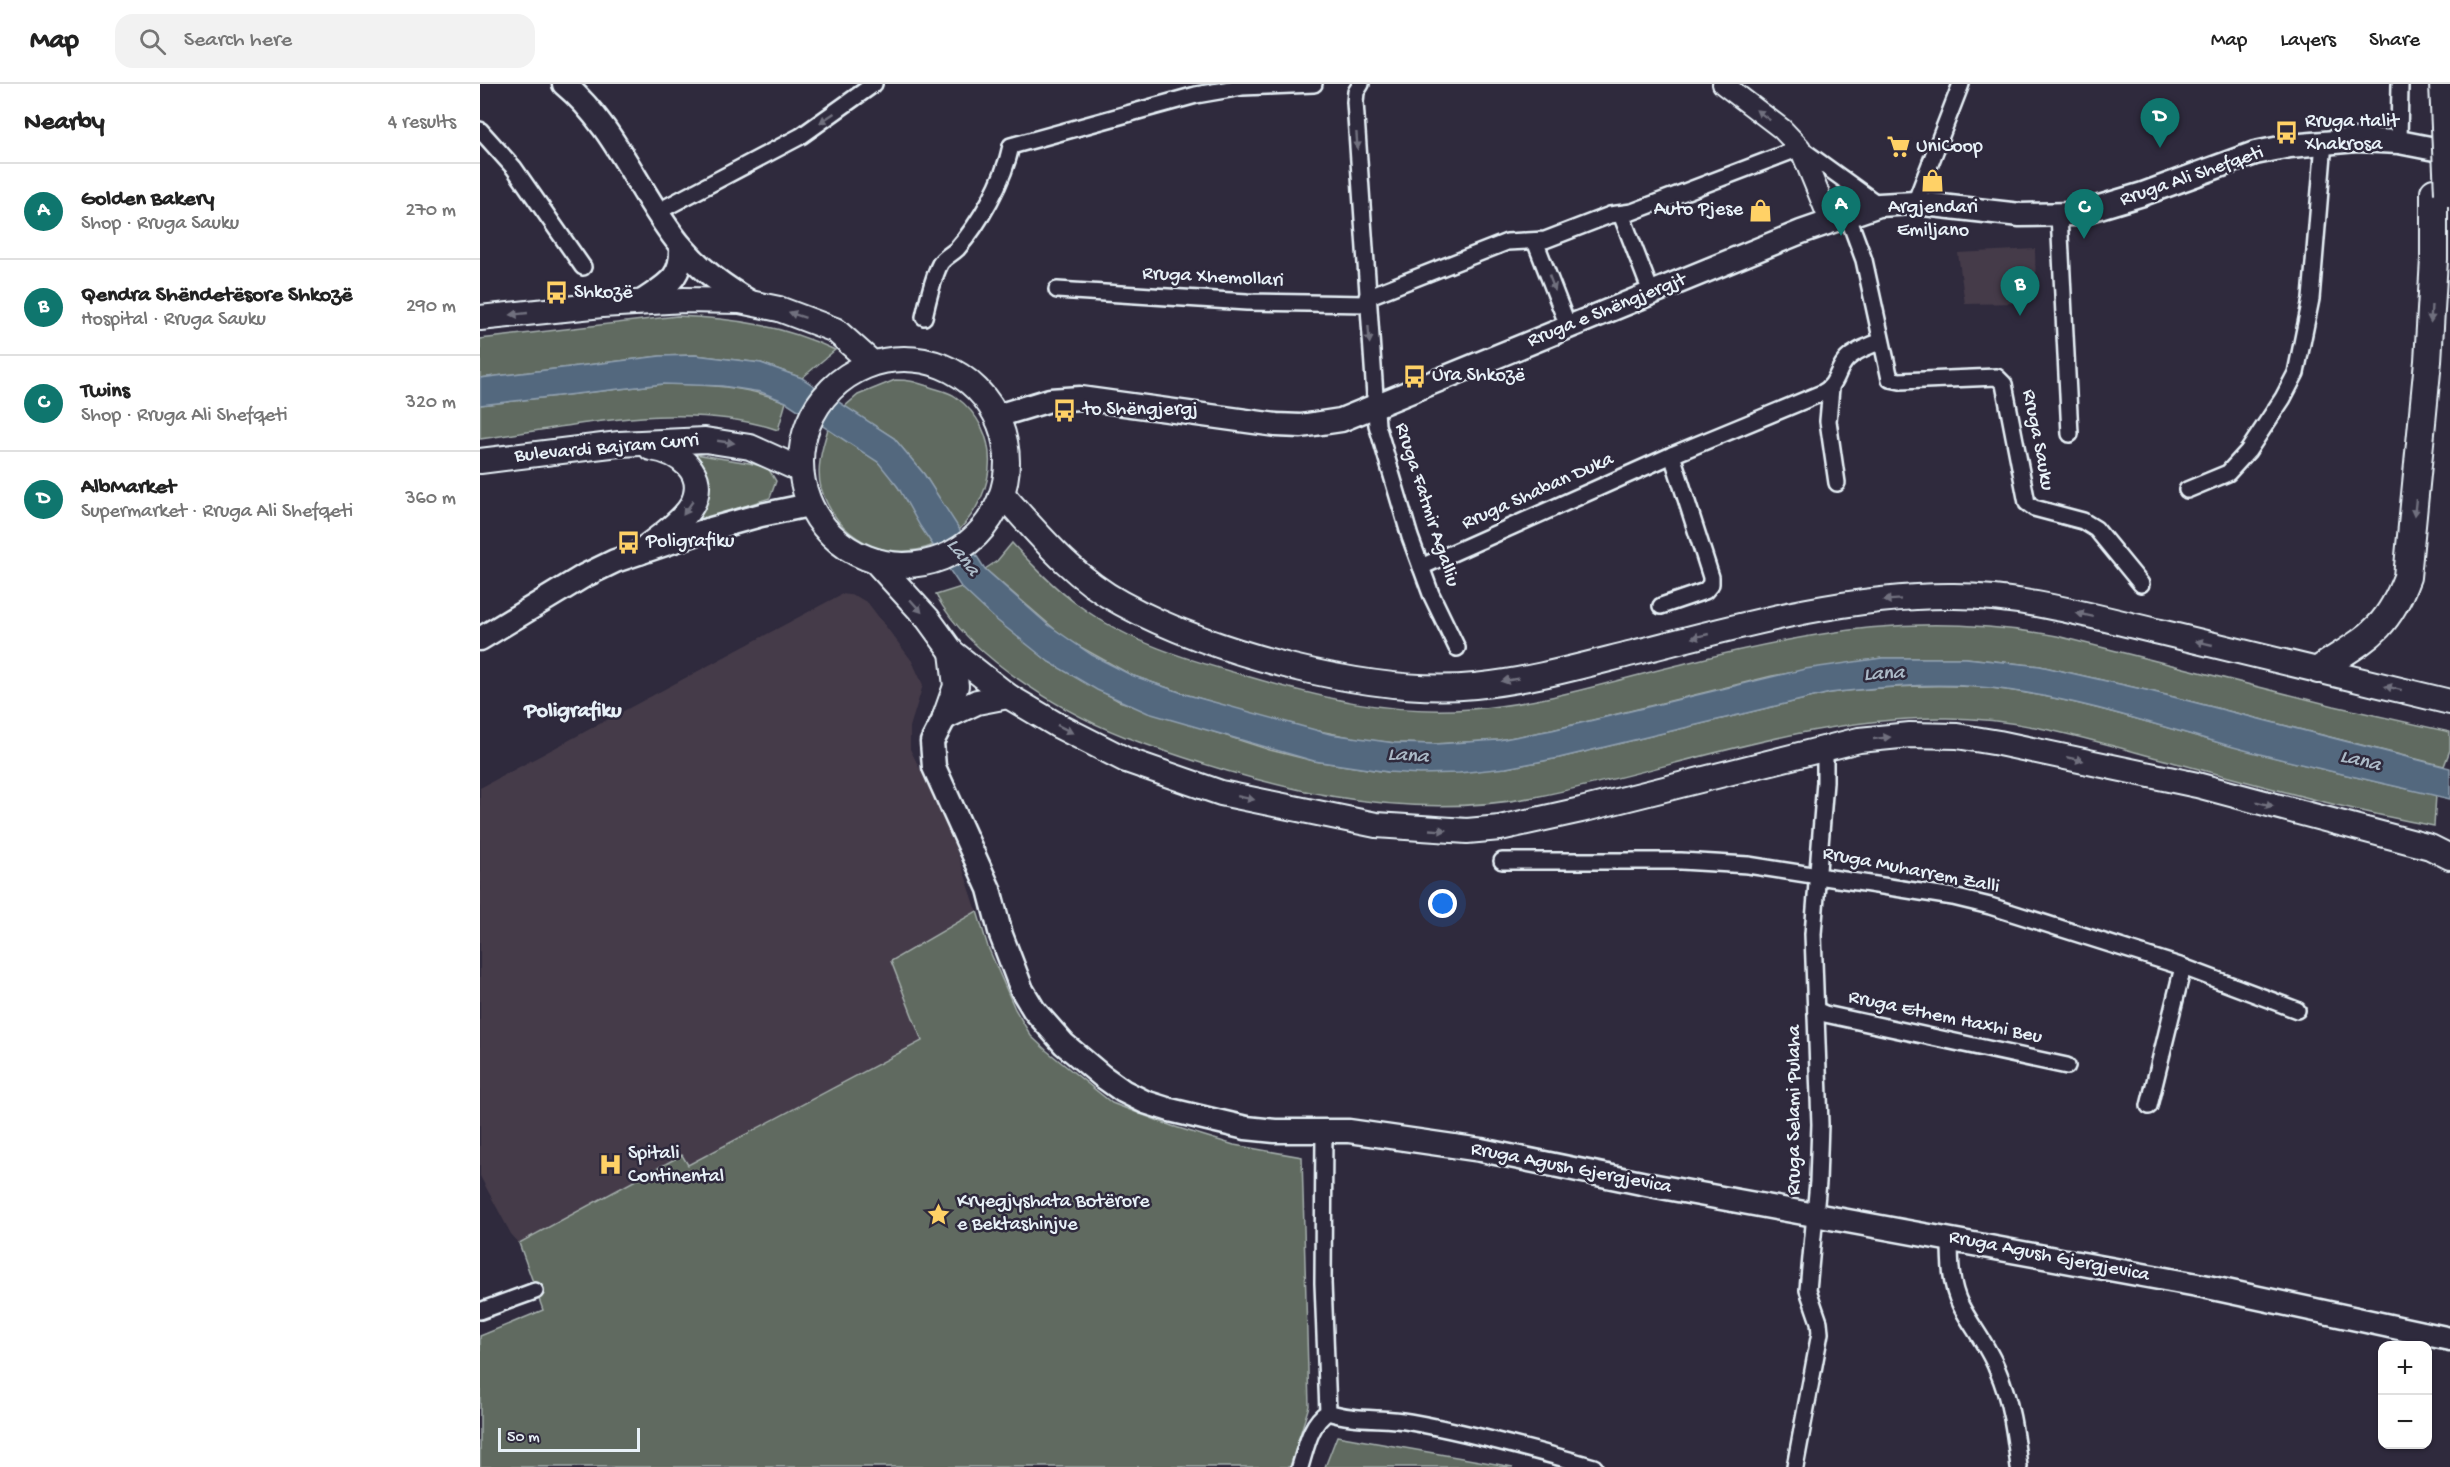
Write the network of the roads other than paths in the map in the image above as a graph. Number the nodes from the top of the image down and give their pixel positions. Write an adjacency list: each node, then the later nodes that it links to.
1 (874, 84): 18 (street, one-way to 18)
2 (1314, 84): 31 (street)
3 (1362, 84): 28 (street, one-way to 28)
4 (1723, 84): 13 (street, one-way to 4)
5 (1960, 84): 16 (street)
6 (2400, 84): 12 (street)
7 (2430, 84): 15 (highway)
8 (2444, 84): 15 (highway, bridge)
9 (571, 86): 18 (main road)
10 (480, 130): 25 (street)
11 (2324, 142): 12 (main road, Rruga Ali Shefqeti); 20 (main road, Rruga Ali Shefqeti); 45 (street)
12 (2399, 142): 14 (main road, Rruga Ali Shefqeti)
13 (1800, 148): 17 (street); 19 (street); 21 (street)
14 (2450, 152)
15 (2441, 193): 23 (highway); 56 (highway, one-way to 56)
16 (1915, 203): 17 (main road, Rruga Ali Shefqeti); 20 (main road, Rruga Ali Shefqeti)
17 (1879, 205): 21 (main road, Rruga Ali Shefqeti)
18 (657, 212): 24 (main road)
19 (1621, 214): 22 (street); 27 (street)
20 (2059, 215): 39 (street)
21 (1838, 218): 27 (main road, Rruga e Shëngjergjt); 34 (street, Rruga Sauku)
22 (1535, 241): 28 (street); 33 (street, one-way to 33)
23 (2450, 242)
24 (681, 246): 29 (main road); 30 (main road)
25 (583, 267)
26 (1057, 291): 28 (street, Rruga Xhemollari)
27 (1651, 292): 33 (main road, Rruga e Shëngjergjt)
28 (1367, 300): 37 (street, one-way to 37)
29 (640, 303): 30 (main road); 32 (main road, one-way to 32)
30 (752, 303): 35 (main road, one-way to 30)
31 (924, 317)
32 (480, 318)
33 (1568, 326): 37 (main road, Rruga e Shëngjergjt)
34 (1881, 341): 36 (street); 51 (street, Rruga Sauku)
35 (872, 363): 38 (main road); 43 (main road)
36 (1831, 388): 41 (street, Rruga Shaban Duka); 44 (street)
37 (1375, 407): 38 (main road, Rruga e Shëngjergjt); 50 (street, Rruga Fatmir Agalliu)
38 (997, 416): 46 (main road)
39 (2070, 434)
40 (619, 444): 42 (main road, Bulevardi Bajram Curri); 43 (main road, Bulevardi Bajram Curri, one-way to 43); 48 (main road, one-way to 48)
41 (1672, 456): 50 (street, Rruga Shaban Duka); 52 (street)
42 (480, 461)
43 (801, 470): 47 (main road)
44 (1837, 483)
45 (2187, 490)
46 (1003, 495): 49 (main road); 56 (main road, one-way to 46)
47 (809, 505): 48 (main road); 49 (main road)
48 (640, 552): 53 (main road)
49 (877, 563): 55 (main road, one-way to 55)
50 (1421, 567): 54 (street, Rruga Fatmir Agalliu)
51 (2141, 584)
52 (1661, 606)
53 (480, 639)
54 (1456, 648)
55 (952, 652): 57 (main road); 59 (main road)
56 (2318, 670): 58 (main road, one-way to 56)
57 (1008, 696): 59 (main road); 60 (main road, one-way to 60)
58 (2450, 702)
59 (945, 717): 69 (main road, Rruga Agush Gjergjevica)
60 (1825, 749): 61 (main road, one-way to 61); 63 (street, Rruga Selami Pulaha)
61 (2450, 857)
62 (1502, 861): 63 (street, Rruga Muharrem Zalli)
63 (1817, 874): 64 (street, Rruga Muharrem Zalli); 65 (street, Rruga Selami Pulaha)
64 (2183, 967): 66 (street, Rruga Muharrem Zalli); 68 (street)
65 (1815, 1010): 67 (street, Rruga Ethem Haxhi Beu); 70 (street, Rruga Selami Pulaha)
66 (2297, 1010)
67 (2067, 1066)
68 (2149, 1106)
69 (1324, 1130): 70 (main road, Rruga Agush Gjergjevica); 75 (street)
70 (1816, 1215): 71 (main road, Rruga Agush Gjergjevica); 78 (street, Rruga Selami Pulaha)
71 (1950, 1238): 74 (main road, Rruga Agush Gjergjevica); 79 (street)
72 (535, 1291): 73 (street)
73 (480, 1311)
74 (2450, 1339)
75 (1328, 1412): 76 (street); 77 (street)
76 (1300, 1467)
77 (1594, 1467)
78 (1795, 1467)
79 (2019, 1467)

